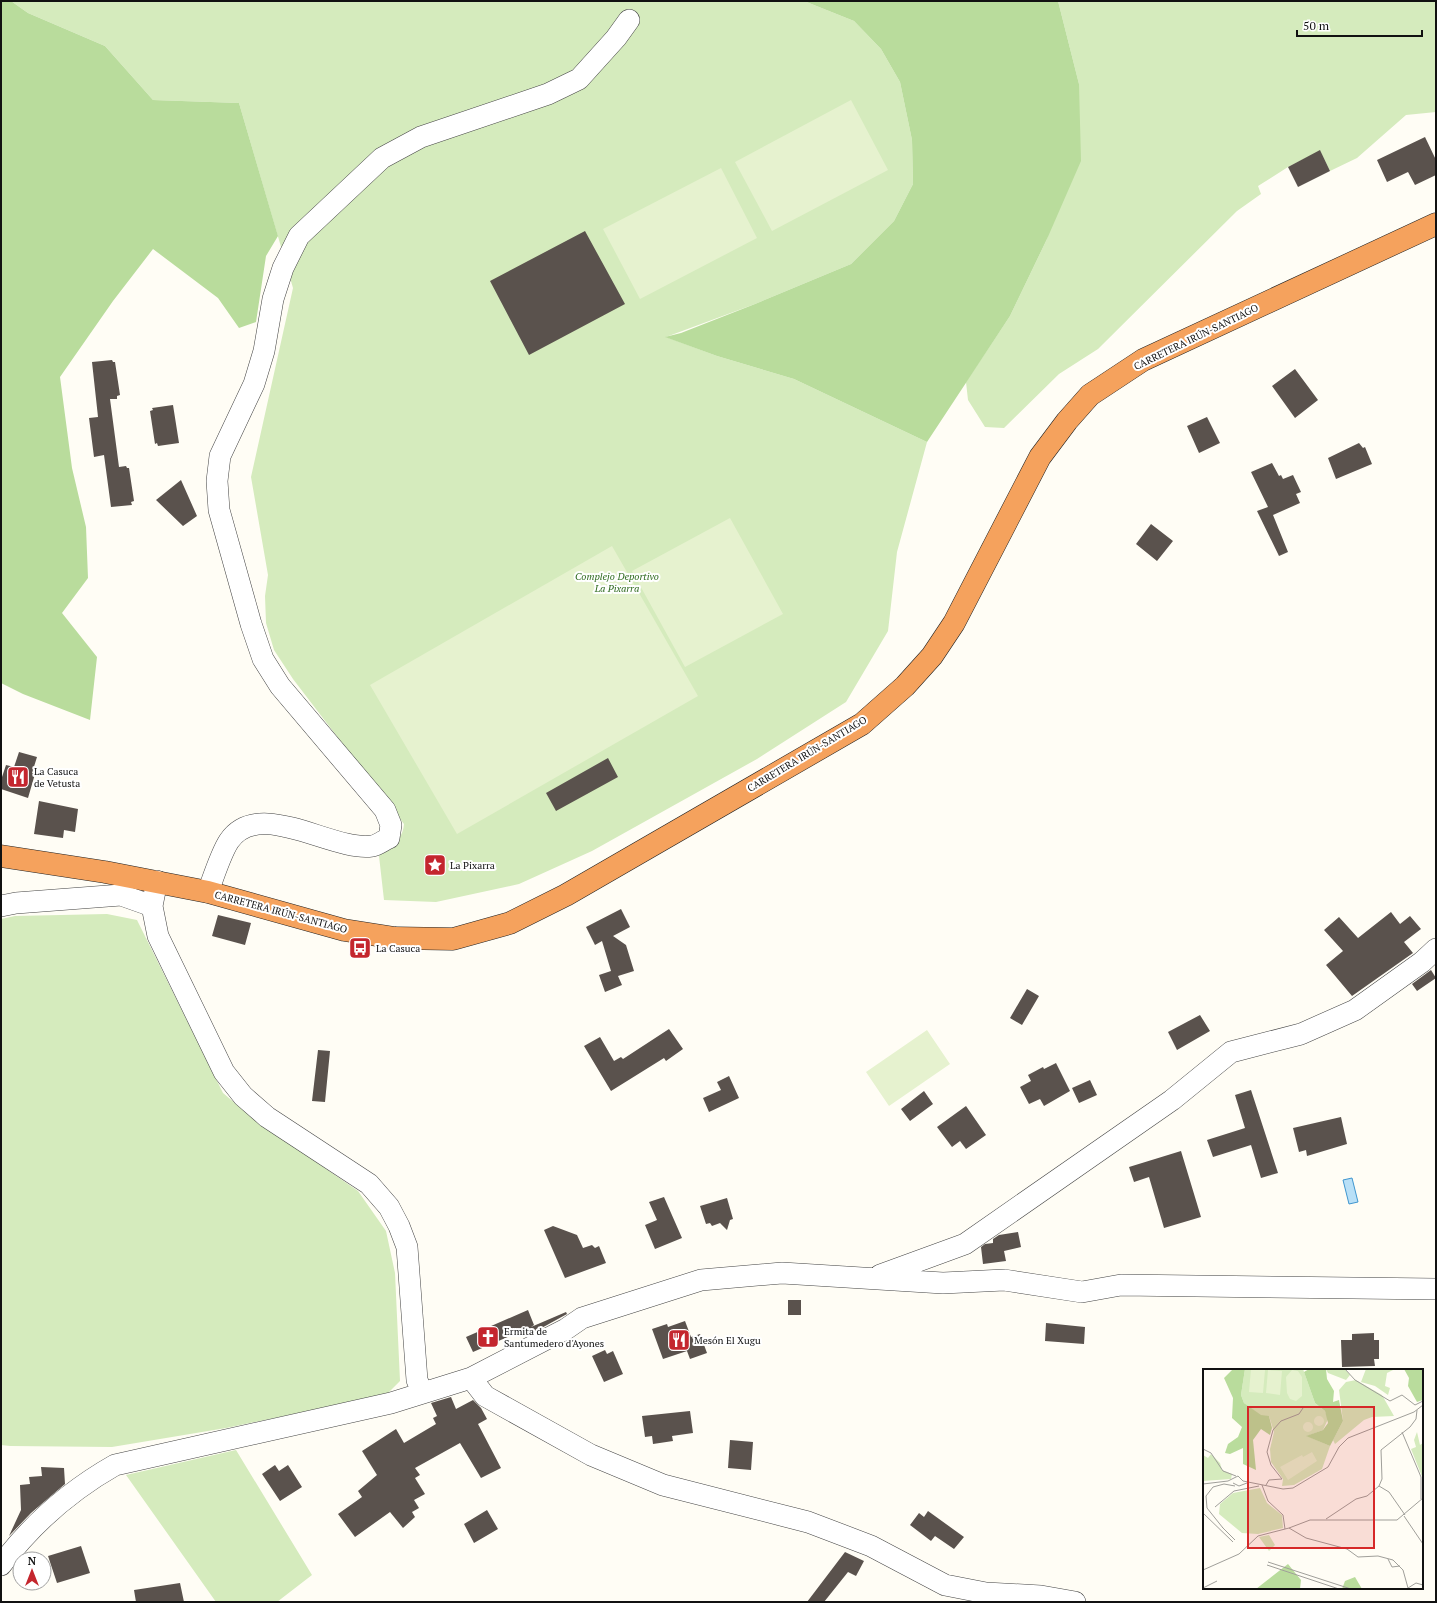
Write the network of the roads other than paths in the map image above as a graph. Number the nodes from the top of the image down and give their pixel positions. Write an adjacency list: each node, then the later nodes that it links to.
1 (629, 20): 5 (street)
2 (1436, 224): 5 (highway, CARRETERA IRÚN-SANTIAGO)
3 (4, 858): 4 (highway, CARRETERA IRÚN-SANTIAGO)
4 (157, 881): 5 (highway, CARRETERA IRÚN-SANTIAGO); 7 (street)
5 (208, 892)
6 (1, 906): 7 (street)
7 (152, 906): 12 (street)
8 (1436, 949): 9 (street)
9 (871, 1278): 10 (street); 11 (street)
10 (1436, 1289)
11 (471, 1378): 12 (street); 14 (street)
12 (422, 1392): 13 (street)
13 (1, 1565)
14 (1075, 1602)

